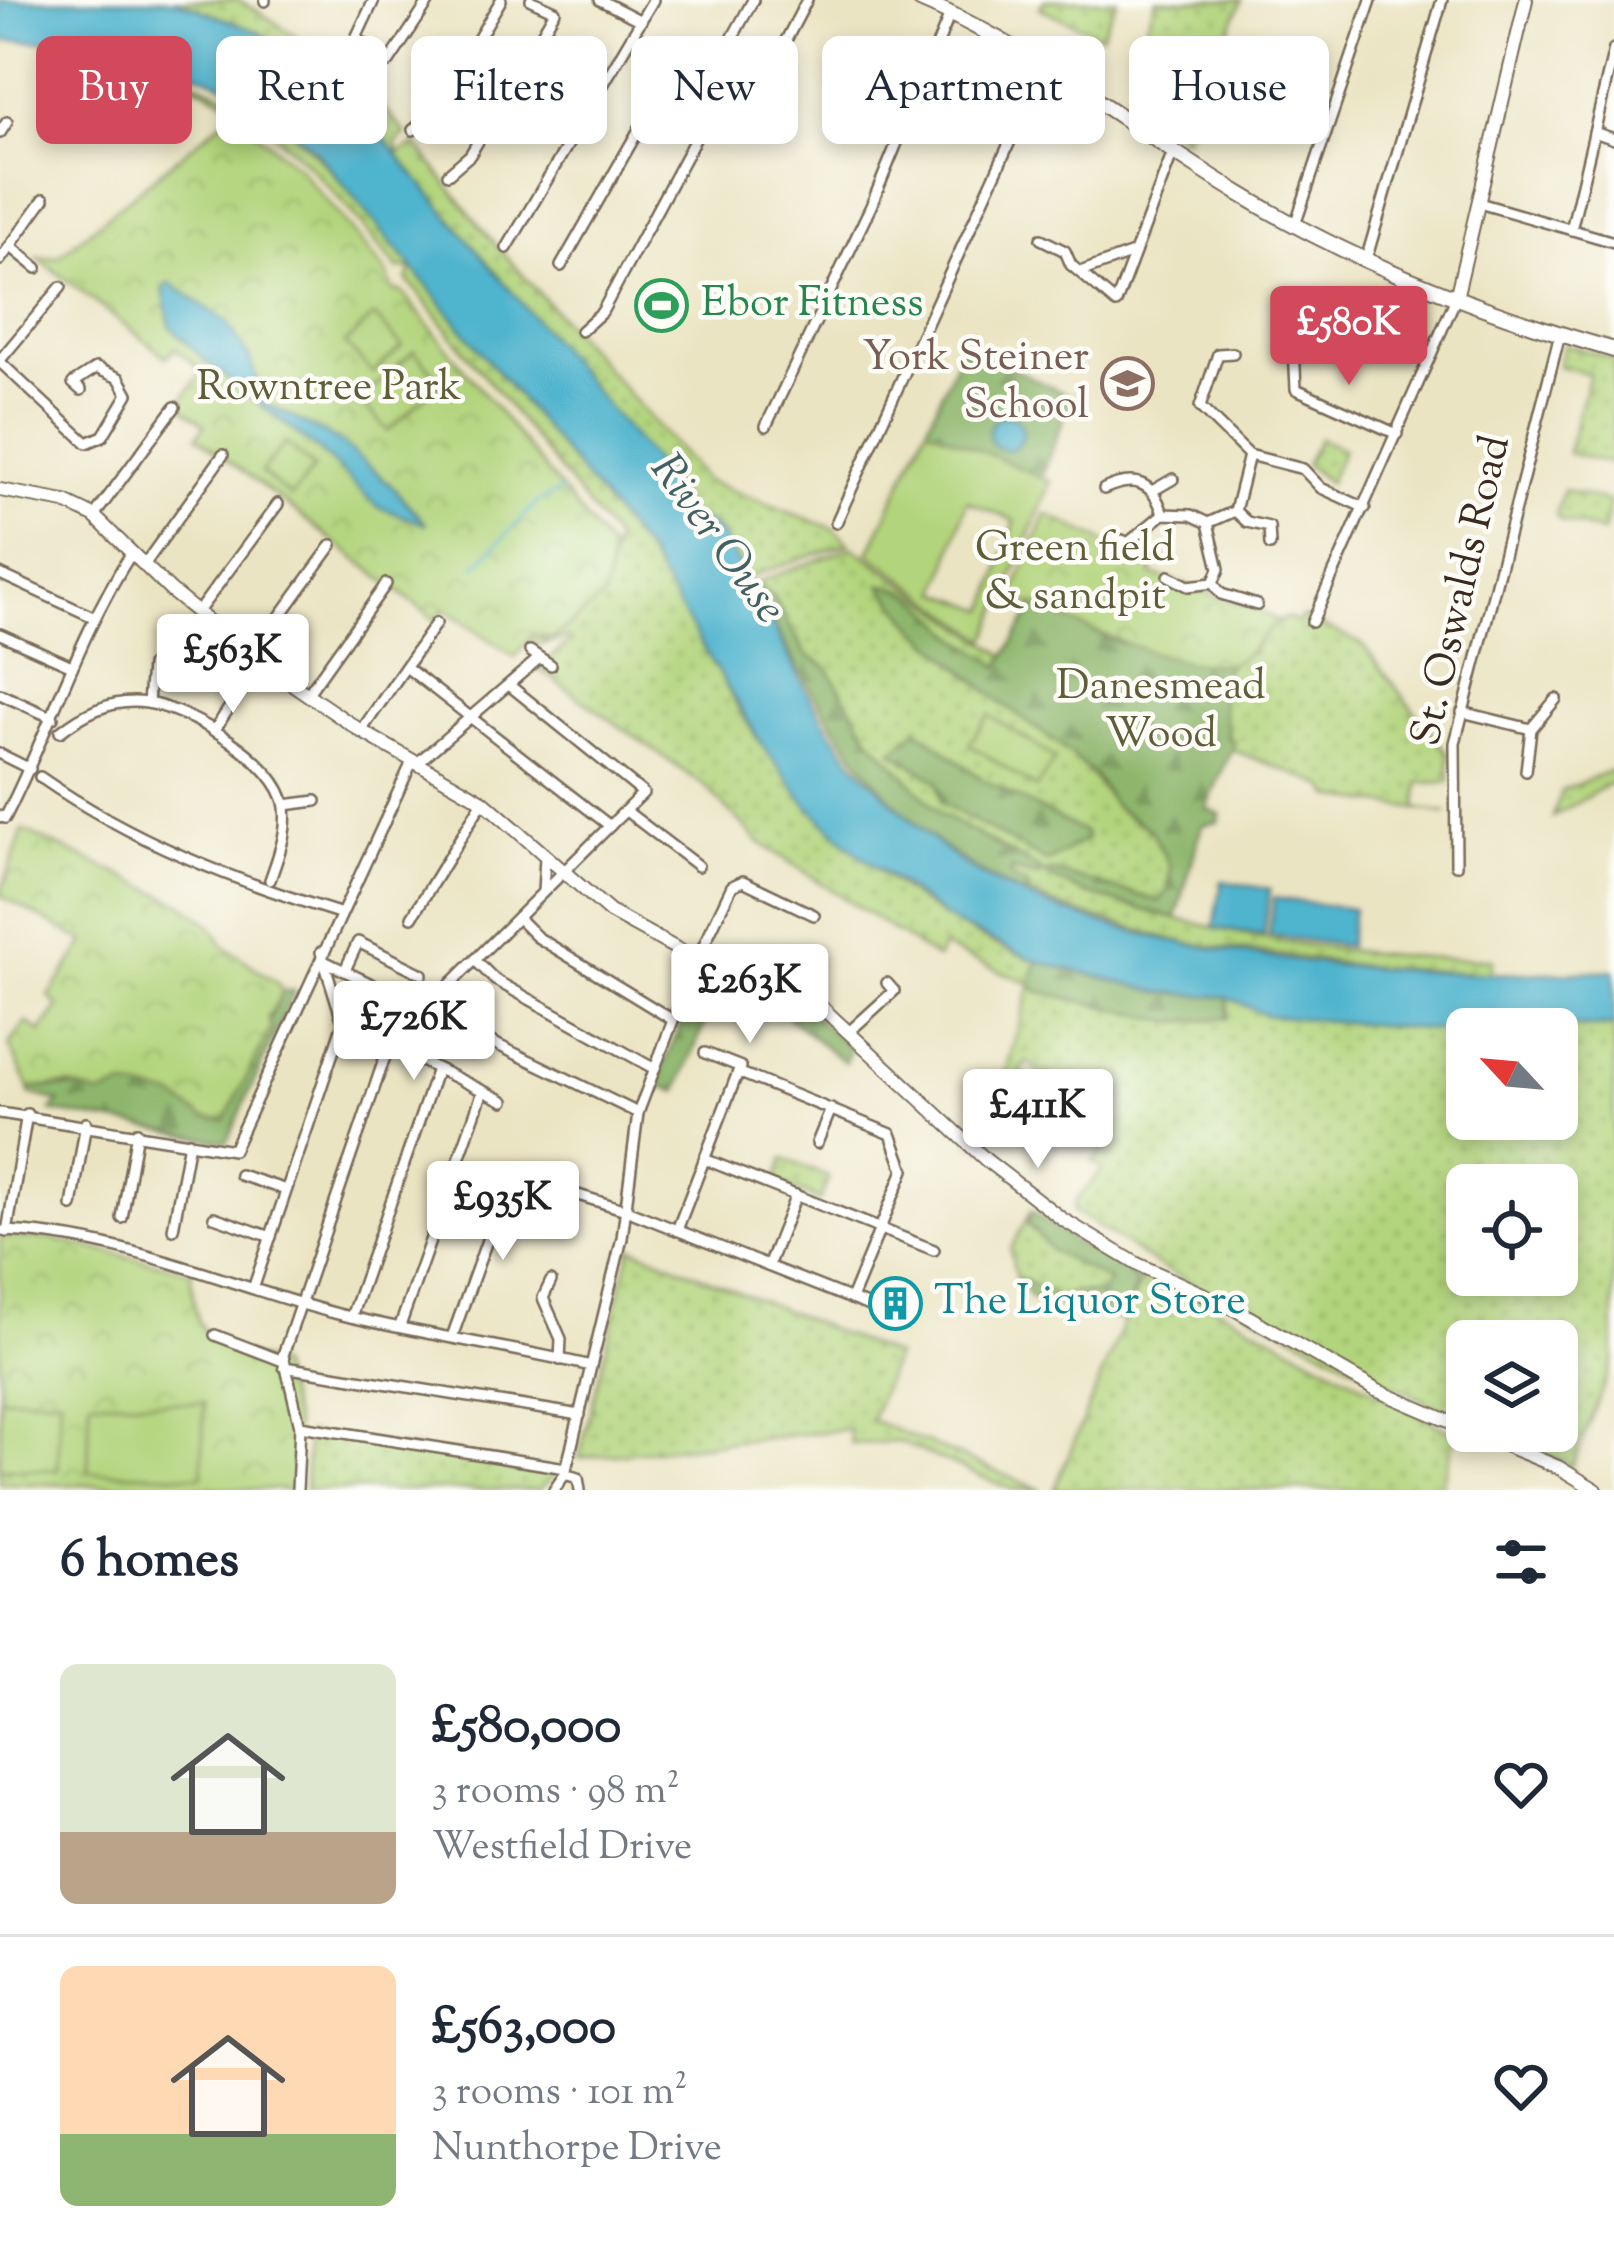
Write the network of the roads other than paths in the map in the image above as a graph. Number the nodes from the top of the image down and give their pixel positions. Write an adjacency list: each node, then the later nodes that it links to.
1 (374, 0): 2 (street)
2 (430, 0)
3 (501, 0): 16 (street)
4 (531, 0): 30 (street)
5 (600, 0): 14 (street)
6 (753, 0): 17 (street)
7 (807, 0): 18 (street)
8 (920, 0): 13 (main road)
9 (1371, 0): 33 (street)
10 (1441, 0): 41 (street)
11 (1526, 0): 32 (street)
12 (650, 1): 14 (street)
13 (950, 14): 19 (main road); 57 (street)
14 (640, 21): 15 (street)
15 (632, 35): 38 (street)
16 (480, 36)
17 (733, 36)
18 (788, 36)
19 (989, 36)
20 (1614, 49): 23 (street)
21 (1105, 107): 29 (main road)
22 (7, 122): 24 (street)
23 (1594, 132): 25 (street); 34 (street)
24 (0, 133)
25 (1614, 140)
26 (631, 143): 42 (street)
27 (692, 144): 49 (street)
28 (1009, 144): 70 (street)
29 (1173, 152): 33 (main road); 39 (street)
30 (448, 173)
31 (44, 199): 37 (street)
32 (1479, 203): 34 (street); 46 (street)
33 (1295, 225): 41 (main road)
34 (1571, 230): 36 (street)
35 (1041, 239): 44 (street)
36 (1614, 242)
37 (10, 246): 40 (street); 43 (street)
38 (507, 248)
39 (1133, 253): 44 (street); 44 (street)
40 (0, 260)
41 (1366, 260): 46 (main road)
42 (561, 266)
43 (37, 268)
44 (1080, 272)
45 (61, 287): 47 (street)
46 (1456, 298): 50 (main road); 58 (street)
47 (51, 299): 48 (street); 54 (street)
48 (64, 310)
49 (580, 331)
50 (1560, 334): 52 (main road); 97 (street, St. Oswalds Road)
51 (1294, 347): 58 (street)
52 (1614, 350)
53 (1233, 353): 60 (street)
54 (0, 361): 55 (street)
55 (81, 390)
56 (175, 407): 69 (street)
57 (766, 426)
58 (1397, 434): 66 (street)
59 (223, 455): 76 (street)
60 (1250, 455): 66 (street); 67 (street)
61 (1173, 479): 64 (street)
62 (1104, 489): 64 (street)
63 (0, 490): 69 (street)
64 (1154, 490): 68 (street)
65 (278, 503): 82 (street)
66 (1365, 508): 84 (street)
67 (1235, 512): 71 (street); 74 (street)
68 (1163, 514): 71 (street); 72 (street)
69 (94, 516): 75 (street)
70 (836, 523)
71 (1208, 523): 79 (street)
72 (1122, 541)
73 (332, 545): 87 (street)
74 (1270, 545)
75 (132, 552): 76 (street); 83 (street)
76 (144, 565): 82 (street)
77 (0, 574): 83 (street)
78 (1169, 576): 79 (street)
79 (1213, 583): 81 (street)
80 (386, 584): 94 (street)
81 (1257, 604)
82 (197, 613): 87 (street)
83 (93, 617): 89 (street)
84 (1312, 622)
85 (436, 623): 91 (street)
86 (0, 634): 89 (street)
87 (255, 658): 94 (street); 101 (street)
88 (550, 665): 92 (street)
89 (72, 666): 99 (street)
90 (151, 666): 96 (street)
91 (406, 667): 98 (street); 102 (street)
92 (509, 685): 98 (street); 112 (street)
93 (0, 694): 99 (street)
94 (307, 695): 102 (street)
95 (1556, 699): 100 (street)
96 (148, 703): 101 (street); 103 (street)
97 (1462, 712): 100 (street); 116 (street, St. Oswalds Road)
98 (471, 717): 105 (street); 114 (street)
99 (53, 718): 106 (street)
100 (1532, 729): 107 (street)
101 (214, 730): 111 (street)
102 (361, 731): 105 (street)
103 (60, 732)
104 (0, 754): 106 (street)
105 (414, 763): 110 (street); 121 (street)
106 (30, 769): 113 (street)
107 (1526, 771)
108 (40, 777): 121 (street)
109 (316, 801): 111 (street)
110 (482, 801): 115 (street); 123 (street)
111 (285, 805): 119 (street)
112 (626, 811): 114 (street); 117 (street)
113 (5, 813)
114 (610, 826): 118 (street)
115 (545, 856): 118 (street); 120 (street)
116 (1456, 865)
117 (698, 866)
118 (563, 872): 120 (street); 126 (street)
119 (270, 880)
120 (543, 892): 124 (street)
121 (339, 914): 125 (street)
122 (814, 915): 126 (street)
123 (412, 917)
124 (518, 918): 127 (street); 132 (street)
125 (322, 957): 128 (street); 133 (street); 148 (street)
126 (697, 958): 132 (street); 134 (street)
127 (475, 960): 131 (street); 137 (street)
128 (346, 968): 129 (street); 131 (street)
129 (422, 974)
130 (895, 990): 134 (street)
131 (426, 1008): 135 (street); 144 (street)
132 (673, 1020): 137 (street)
133 (343, 1023): 135 (street); 152 (street)
134 (850, 1031): 178 (street)
135 (389, 1045): 138 (street); 168 (street)
136 (705, 1053): 139 (street)
137 (653, 1068): 144 (street)
138 (437, 1069): 140 (street); 170 (street)
139 (739, 1072): 142 (street); 150 (street)
140 (483, 1091): 141 (street); 171 (street)
141 (504, 1101)
142 (831, 1109): 149 (street); 158 (street)
143 (0, 1113): 145 (street)
144 (638, 1113): 155 (street)
145 (27, 1114): 146 (street); 161 (street)
146 (86, 1123): 147 (street); 154 (street)
147 (137, 1132): 148 (street); 157 (street)
148 (189, 1142): 159 (street)
149 (817, 1143)
150 (704, 1159): 153 (street); 160 (street)
151 (240, 1175): 152 (street)
152 (286, 1190): 162 (street)
153 (796, 1195): 158 (street); 164 (street)
154 (72, 1206)
155 (626, 1210): 160 (street); 173 (street); 176 (street)
156 (214, 1217): 162 (street)
157 (122, 1218)
158 (880, 1228): 163 (street); 167 (street)
159 (173, 1229)
160 (677, 1230): 164 (street)
161 (3, 1232): 166 (street)
162 (271, 1237): 166 (street)
163 (934, 1250)
164 (768, 1265): 167 (street)
165 (551, 1281): 174 (street)
166 (254, 1286): 168 (street)
167 (851, 1299): 169 (street)
168 (301, 1301): 170 (street); 175 (street)
169 (874, 1308)
170 (351, 1317): 171 (street)
171 (400, 1326): 173 (street)
172 (215, 1335): 175 (street)
173 (452, 1337): 174 (street)
174 (560, 1360): 176 (street)
175 (283, 1364): 177 (street); 179 (street)
176 (591, 1366): 177 (street)
177 (580, 1415): 181 (street)
178 (1446, 1420)
179 (300, 1426): 181 (street); 182 (street)
180 (1522, 1452): 185 (street)
181 (565, 1471): 183 (street); 184 (street)
182 (297, 1490)
183 (554, 1490)
184 (580, 1490)
185 (1596, 1490)

